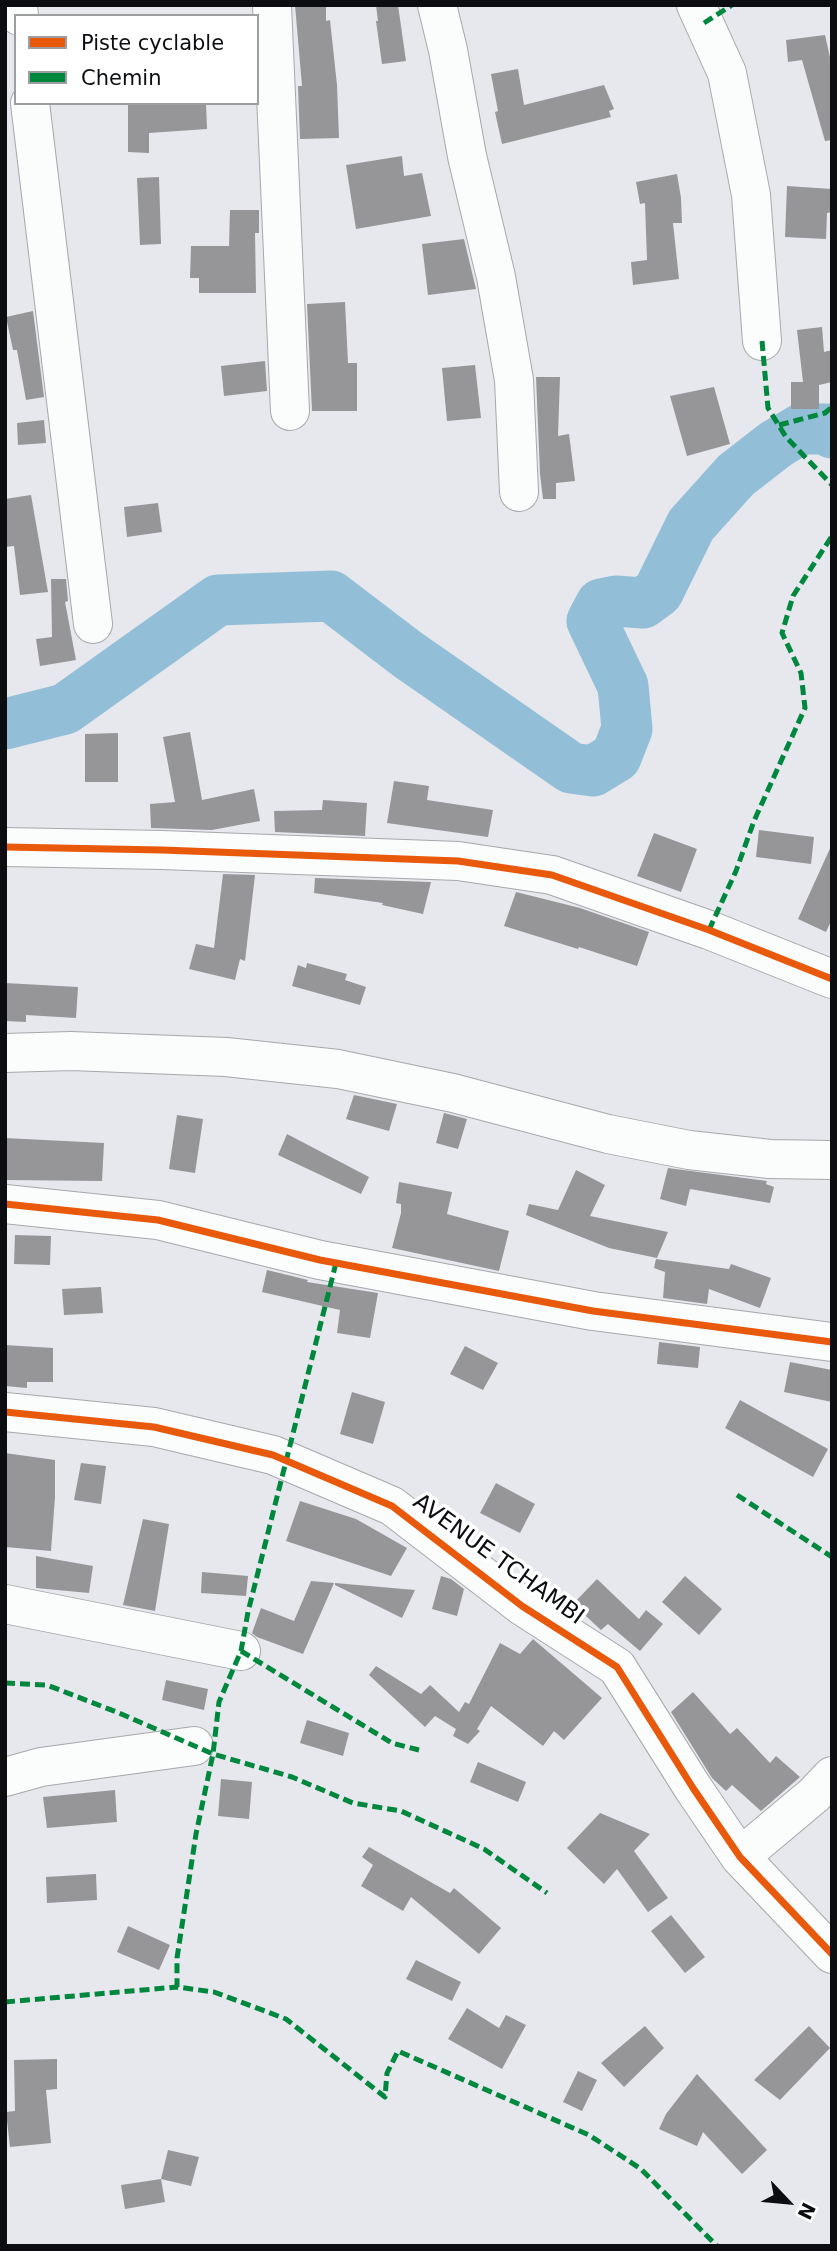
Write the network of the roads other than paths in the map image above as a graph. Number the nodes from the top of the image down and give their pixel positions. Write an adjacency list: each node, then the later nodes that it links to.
1 (272, 5): 6 (street)
2 (437, 5): 7 (street)
3 (696, 5): 5 (street)
4 (30, 105): 8 (street)
5 (762, 341)
6 (290, 411)
7 (519, 492)
8 (93, 624)
9 (5, 847): 10 (street)
10 (832, 979)
11 (5, 1053): 12 (street)
12 (832, 1160)
13 (5, 1204): 14 (street)
14 (832, 1342)
15 (5, 1412): 21 (street, AVENUE TCHAMBI)
16 (5, 1604): 17 (street)
17 (241, 1651)
18 (194, 1746): 20 (street)
19 (832, 1776): 21 (street)
20 (5, 1777)
21 (740, 1857): 22 (street, AVENUE TCHAMBI)
22 (832, 1954)

